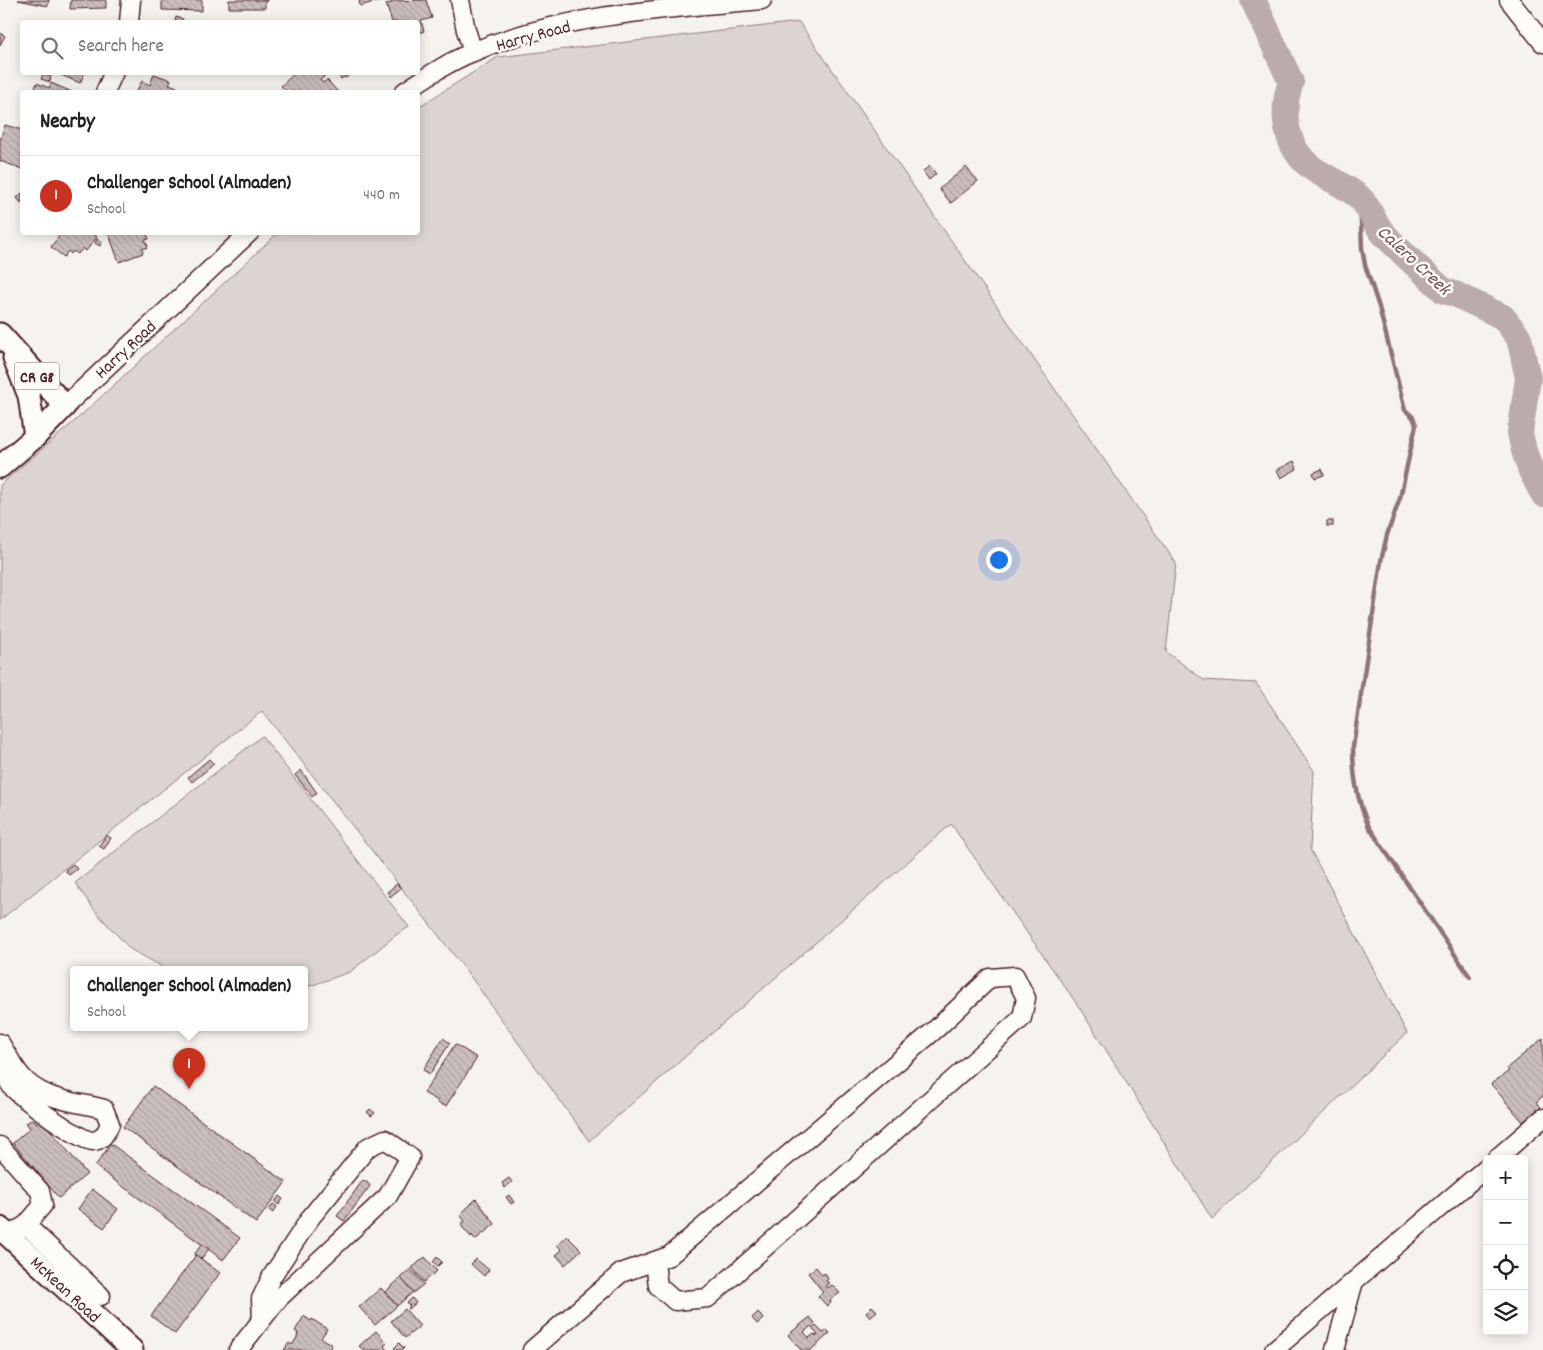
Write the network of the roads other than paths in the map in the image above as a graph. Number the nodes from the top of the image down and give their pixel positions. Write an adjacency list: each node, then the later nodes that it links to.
1 (131, 0): 6 (street)
2 (460, 0): 8 (street)
3 (762, 0): 5 (street, Harry Road)
4 (1509, 0): 7 (street)
5 (636, 6): 8 (street, Harry Road)
6 (128, 20)
7 (1543, 43)
8 (473, 52): 11 (street, Harry Road)
9 (113, 75): 10 (street)
10 (106, 90)
11 (407, 90)
12 (247, 235): 14 (street, Harry Road)
13 (5, 340): 14 (main road, CR G8); 15 (main road)
14 (65, 406): 15 (main road, Harry Road / CR G8)
15 (35, 437): 16 (main road, Harry Road / CR G8)
16 (0, 467)
17 (0, 1042): 18 (street)
18 (0, 1068)
19 (1543, 1118): 21 (street)
20 (0, 1146): 23 (street)
21 (1501, 1155)
22 (1483, 1170): 25 (street)
23 (11, 1230): 26 (street); 28 (main road, McKean Road)
24 (655, 1262): 24 (street); 30 (street)
25 (1354, 1281): 31 (street); 32 (street)
26 (101, 1296)
27 (262, 1320): 27 (street); 29 (street)
28 (132, 1350)
29 (238, 1350)
30 (532, 1350)
31 (1274, 1350)
32 (1335, 1350)

